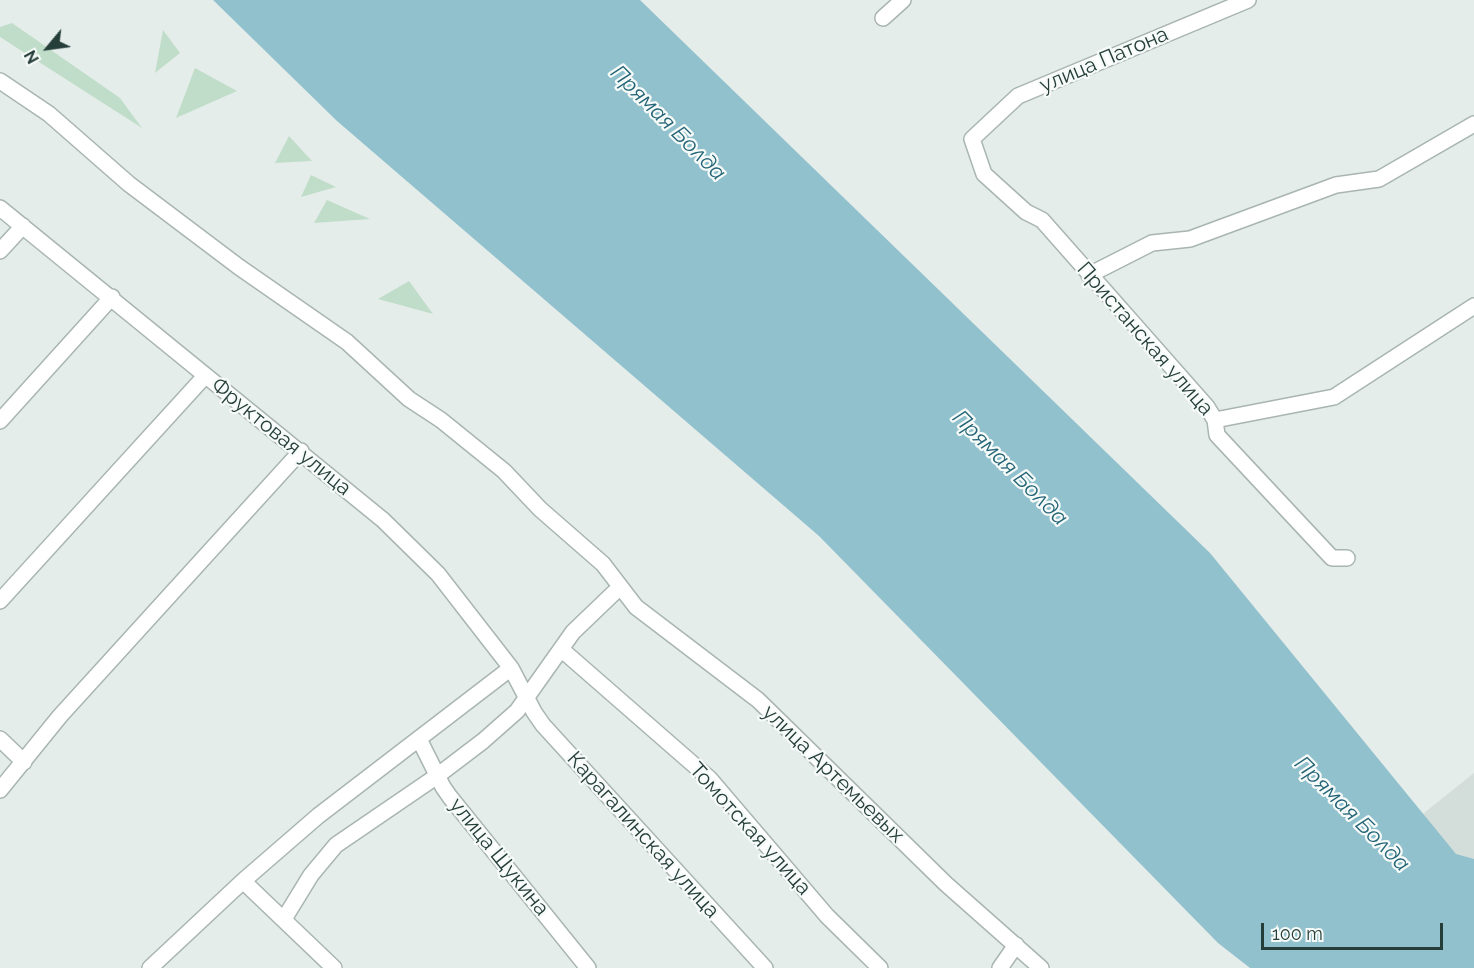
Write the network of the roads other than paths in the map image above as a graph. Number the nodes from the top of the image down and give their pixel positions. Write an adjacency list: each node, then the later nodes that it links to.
1 (903, 0): 3 (street)
2 (1248, 0): 6 (street, улица Патона)
3 (883, 18)
4 (0, 81): 18 (street, улица Артемьевых)
5 (1474, 124): 10 (street)
6 (972, 139): 10 (street, Пристанская улица)
7 (0, 208): 8 (street, Фруктовая улица)
8 (23, 226): 9 (street); 11 (street, Фруктовая улица)
9 (0, 251)
10 (1089, 275): 14 (street, Пристанская улица)
11 (112, 297): 13 (street, Фруктовая улица); 15 (street)
12 (1474, 306): 14 (street)
13 (205, 376): 16 (street, Фруктовая улица); 19 (street)
14 (1215, 420): 17 (street, Пристанская улица)
15 (0, 421)
16 (301, 451): 21 (street, Фруктовая улица); 25 (street)
17 (1347, 558)
18 (620, 587): 20 (street); 30 (street, улица Артемьевых)
19 (0, 601)
20 (561, 649): 22 (street); 35 (street, Томотская улица)
21 (511, 668): 22 (street, Фруктовая улица); 24 (street)
22 (527, 698): 26 (street); 34 (street, Карагалинская улица)
23 (0, 739): 25 (street)
24 (419, 739): 26 (street, улица Щукина); 28 (street)
25 (24, 762): 27 (street)
26 (437, 776): 29 (street); 33 (street, улица Щукина)
27 (0, 790)
28 (243, 881): 29 (street); 31 (street)
29 (284, 919): 32 (street)
30 (1016, 945): 36 (street); 37 (street, улица Артемьевых)
31 (150, 968)
32 (334, 968)
33 (588, 968)
34 (765, 968)
35 (880, 968)
36 (1000, 968)
37 (1041, 968)

